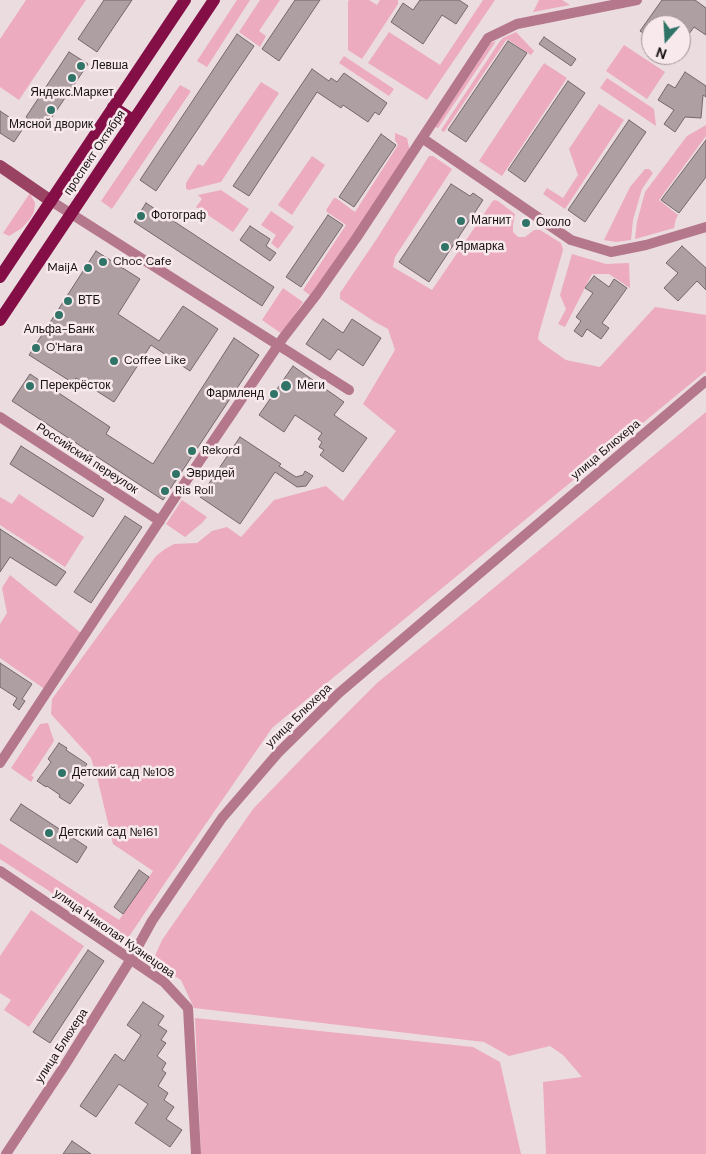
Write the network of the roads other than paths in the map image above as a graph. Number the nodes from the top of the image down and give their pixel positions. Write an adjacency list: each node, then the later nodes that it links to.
1 (185, 0): 4 (main road, проспект Октября)
2 (214, 0): 5 (main road, проспект Октября)
3 (637, 0): 6 (street)
4 (113, 107): 5 (main road); 8 (main road, проспект Октября)
5 (133, 120): 9 (main road, проспект Октября)
6 (422, 138): 10 (street); 13 (street)
7 (0, 166): 8 (main road)
8 (51, 201): 9 (street); 11 (main road, проспект Октября)
9 (71, 214): 12 (main road, проспект Октября); 13 (street)
10 (706, 227)
11 (0, 277)
12 (0, 320)
13 (278, 345): 15 (street); 17 (street)
14 (706, 381): 20 (street, улица Блюхера)
15 (349, 390)
16 (0, 417): 17 (street, Российский переулок)
17 (160, 521): 18 (street)
18 (0, 763)
19 (0, 871): 20 (street, улица Николая Кузнецова)
20 (131, 959): 21 (street, улица Блюхера); 22 (street, улица Николая Кузнецова)
21 (6, 1154)
22 (196, 1154)

